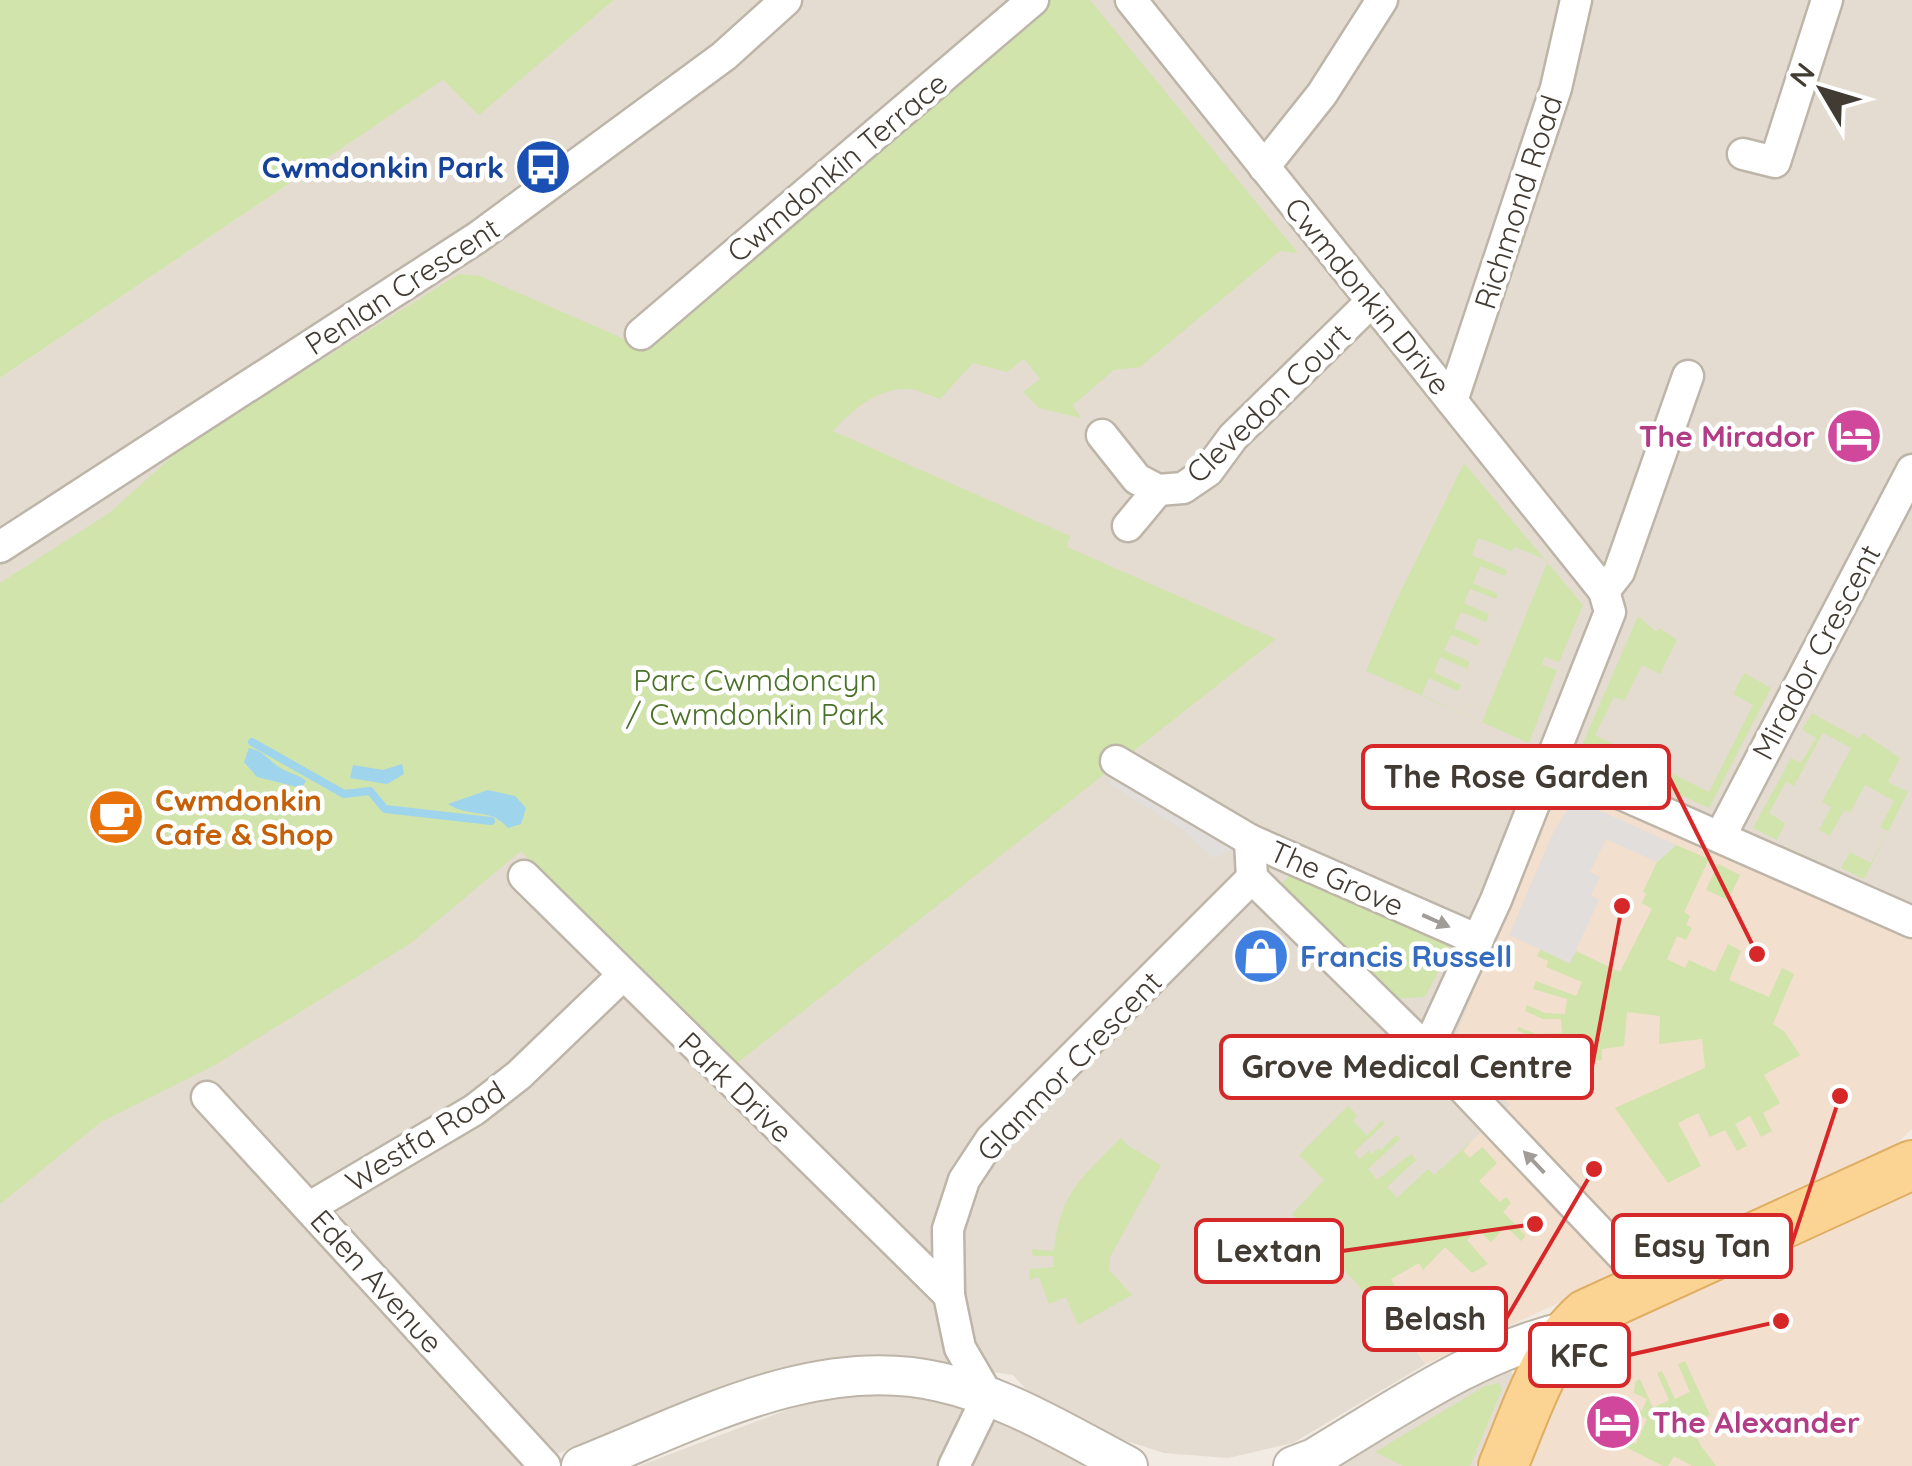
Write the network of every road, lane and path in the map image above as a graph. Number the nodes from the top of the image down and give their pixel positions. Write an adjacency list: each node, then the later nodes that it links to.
1 (786, 0): 17 (street, Penlan Crescent)
2 (1034, 0): 10 (street, Cwmdonkin Terrace)
3 (1382, 0): 8 (street)
4 (1576, 0): 12 (street, Richmond Road)
5 (1827, 0): 7 (street)
6 (1145, 6): 8 (street, Cwmdonkin Drive)
7 (1743, 154)
8 (1264, 166): 9 (street, Cwmdonkin Drive)
9 (1372, 301): 12 (street, Cwmdonkin Drive); 15 (street, Clevedon Court)
10 (641, 334)
11 (1688, 376): 18 (street)
12 (1452, 402): 18 (street, Cwmdonkin Drive)
13 (1102, 434): 15 (street, Clevedon Court)
14 (1912, 470): 21 (street, Mirador Crescent)
15 (1158, 490): 16 (street, Clevedon Court)
16 (1128, 526)
17 (0, 547)
18 (1604, 591): 20 (street)
19 (1116, 762): 22 (street, The Grove)
20 (1551, 762): 21 (street); 26 (street)
21 (1720, 835): 25 (street)
22 (1250, 840): 24 (street, The Grove); 26 (street, The Grove, one-way to 26)
23 (524, 876): 27 (street, Park Drive)
24 (1252, 878): 28 (street, The Grove); 33 (street, Glanmor Crescent)
25 (1912, 922)
26 (1478, 940): 28 (street)
27 (622, 976): 31 (street, Westfa Road); 33 (street, Park Drive)
28 (1427, 1050): 32 (street, The Grove, one-way to 28)
29 (207, 1098): 31 (street, Eden Avenue)
30 (1912, 1165): 32 (main road)
31 (310, 1207): 36 (street, Eden Avenue)
32 (1649, 1284): 34 (main road)
33 (950, 1295): 35 (street, Glanmor Crescent)
34 (1567, 1330): 40 (street); 41 (main road)
35 (988, 1396): 37 (street); 38 (street); 39 (street)
36 (545, 1466)
37 (581, 1466)
38 (954, 1466)
39 (1128, 1466)
40 (1293, 1466)
41 (1503, 1466)

